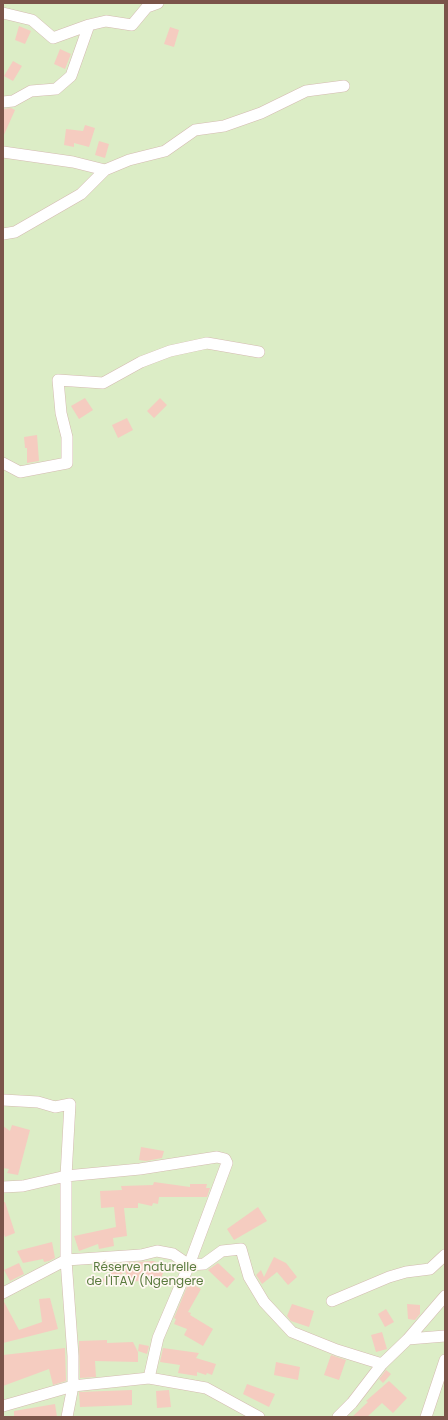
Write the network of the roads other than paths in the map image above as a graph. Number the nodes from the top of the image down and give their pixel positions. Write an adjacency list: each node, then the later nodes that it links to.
1 (158, 3): 3 (street)
2 (3, 13): 3 (street)
3 (89, 25): 5 (street)
4 (344, 86): 7 (street)
5 (3, 102)
6 (3, 152): 7 (street)
7 (105, 170): 8 (street)
8 (3, 234)
9 (259, 352): 10 (street)
10 (3, 463)
11 (3, 1100): 12 (street)
12 (66, 1176): 13 (street); 15 (street); 16 (street)
13 (3, 1187)
14 (445, 1255): 19 (street)
15 (66, 1260): 16 (street); 17 (street); 25 (street)
16 (189, 1265): 23 (street); 24 (street)
17 (3, 1293)
18 (445, 1296): 21 (street)
19 (332, 1301)
20 (445, 1336): 21 (street)
21 (408, 1339): 23 (street)
22 (445, 1360): 30 (street)
23 (382, 1364): 29 (street)
24 (149, 1378): 25 (street); 28 (street)
25 (73, 1386): 26 (street); 27 (street)
26 (3, 1406)
27 (67, 1417)
28 (259, 1417)
29 (338, 1417)
30 (426, 1417)

